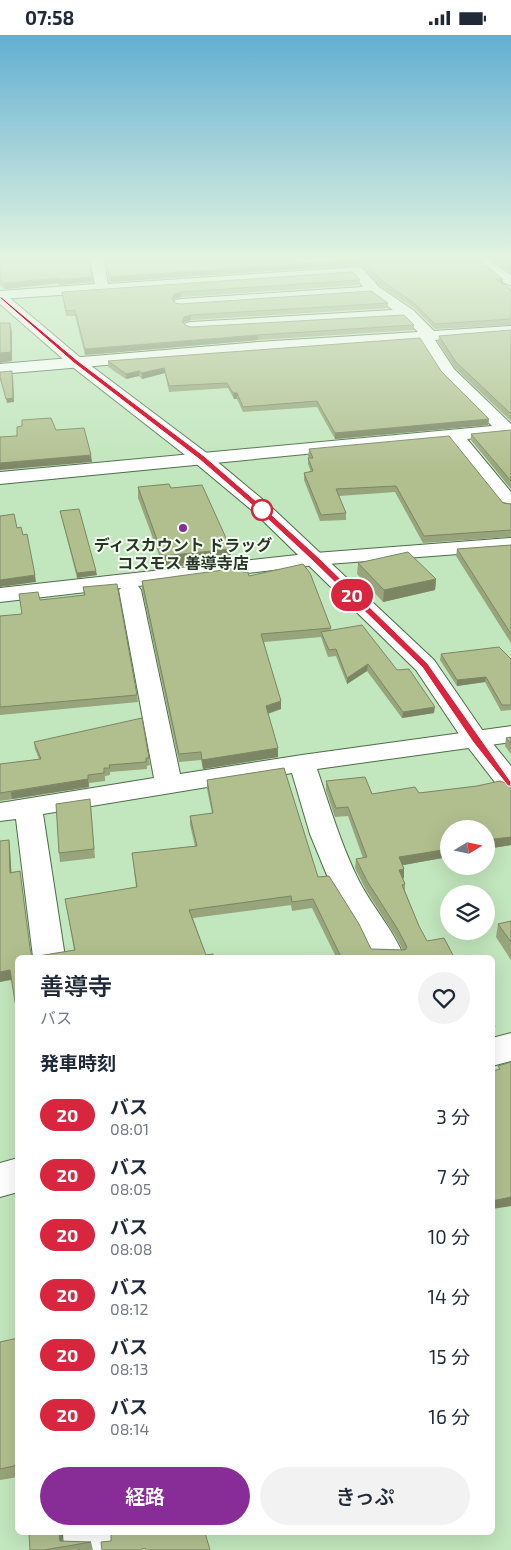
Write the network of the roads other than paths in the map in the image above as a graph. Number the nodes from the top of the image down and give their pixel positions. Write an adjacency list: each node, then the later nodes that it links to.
1 (39, 330): 7 (main road)
2 (192, 330): 6 (main road)
3 (422, 330): 5 (main road)
4 (511, 330): 5 (main road)
5 (428, 337): 6 (main road); 9 (main road)
6 (200, 351): 7 (main road)
7 (76, 362): 8 (main road); 11 (main road)
8 (0, 369)
9 (509, 429): 10 (main road)
10 (454, 435): 11 (main road); 13 (main road)
11 (201, 458): 12 (main road); 15 (main road)
12 (0, 478)
13 (511, 504)
14 (511, 544): 15 (main road)
15 (315, 559): 17 (main road); 19 (main road)
16 (130, 590): 21 (main road)
17 (0, 595)
18 (511, 734): 19 (main road)
19 (476, 740): 20 (main road); 22 (main road)
20 (302, 763): 21 (main road); 25 (main road)
21 (169, 784): 23 (main road)
22 (511, 784)
23 (14, 810): 24 (main road)
24 (49, 955)
25 (387, 955)
26 (511, 1047): 27 (main road)
27 (495, 1051)
28 (15, 1176): 29 (main road)
29 (0, 1180)
30 (87, 1535): 31 (main road)
31 (88, 1550)

